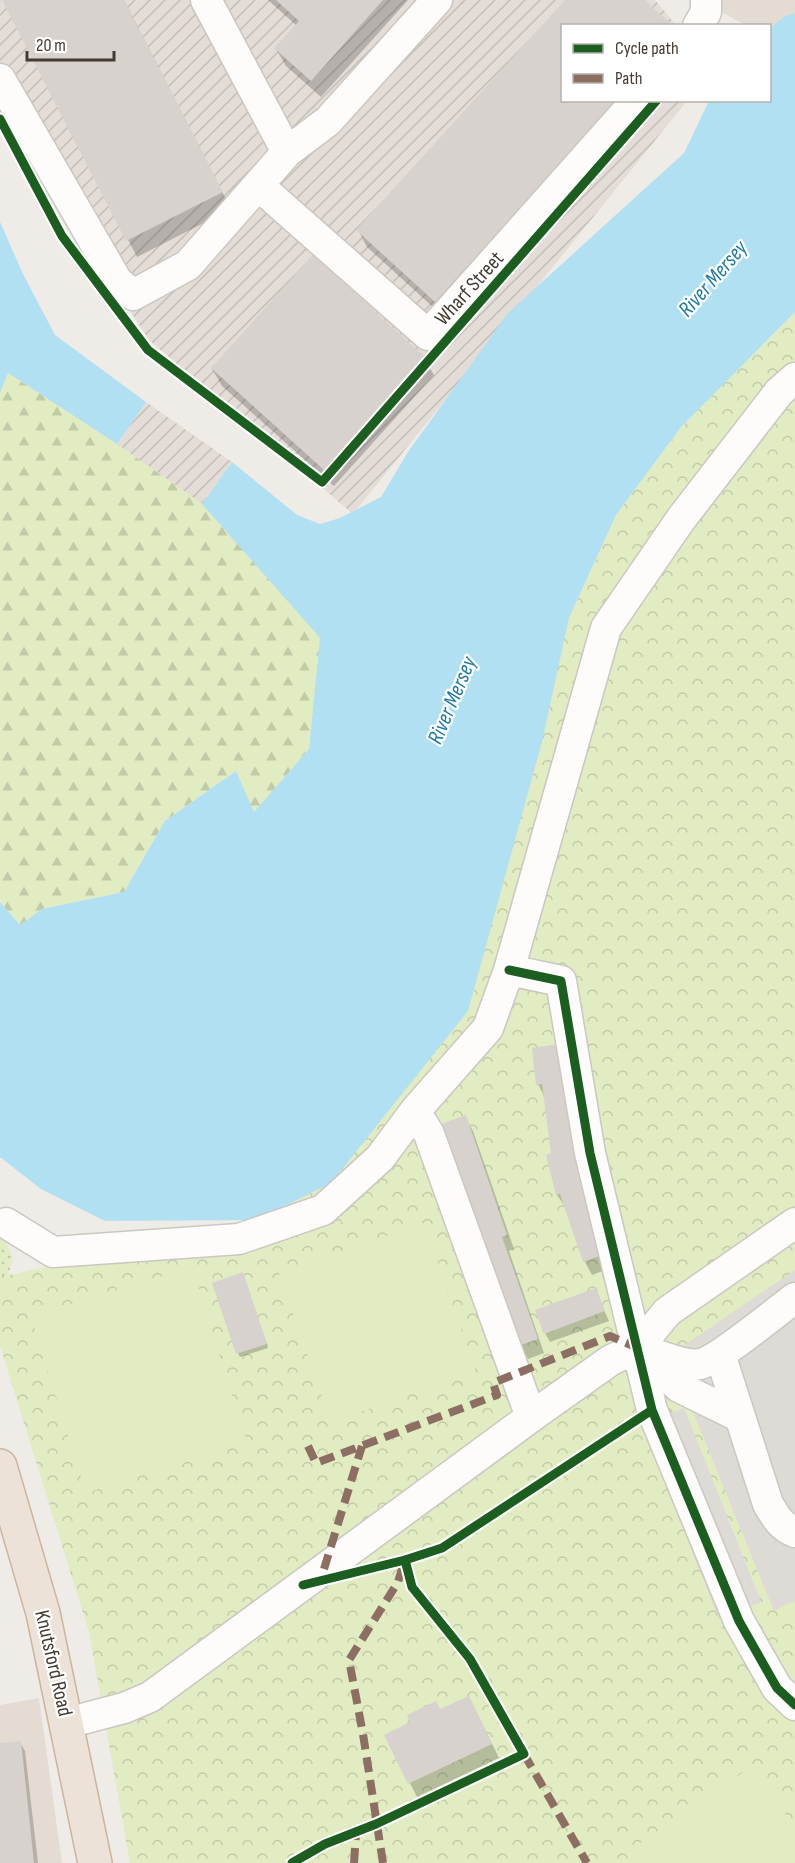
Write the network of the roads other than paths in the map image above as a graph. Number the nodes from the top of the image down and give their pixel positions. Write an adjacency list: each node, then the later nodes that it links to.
1 (206, 0): 7 (street)
2 (436, 0): 7 (street)
3 (705, 0): 4 (street)
4 (699, 24)
5 (0, 79): 8 (street)
6 (635, 102): 8 (street, Wharf Street)
7 (286, 152): 8 (street)
8 (259, 186)
9 (795, 378): 10 (street)
10 (509, 970): 11 (street); 15 (street)
11 (415, 1111): 12 (street); 17 (street)
12 (6, 1223)
13 (795, 1223): 15 (street)
14 (795, 1298): 16 (street)
15 (638, 1348): 16 (street); 17 (street); 18 (street); 22 (street)
16 (720, 1354): 18 (street)
17 (531, 1417): 23 (street)
18 (740, 1417): 21 (street)
19 (0, 1466): 20 (highway, Knutsford Road)
20 (8, 1522): 23 (highway, Knutsford Road)
21 (795, 1532)
22 (795, 1705)
23 (67, 1723): 24 (highway, Knutsford Road)
24 (95, 1863)

